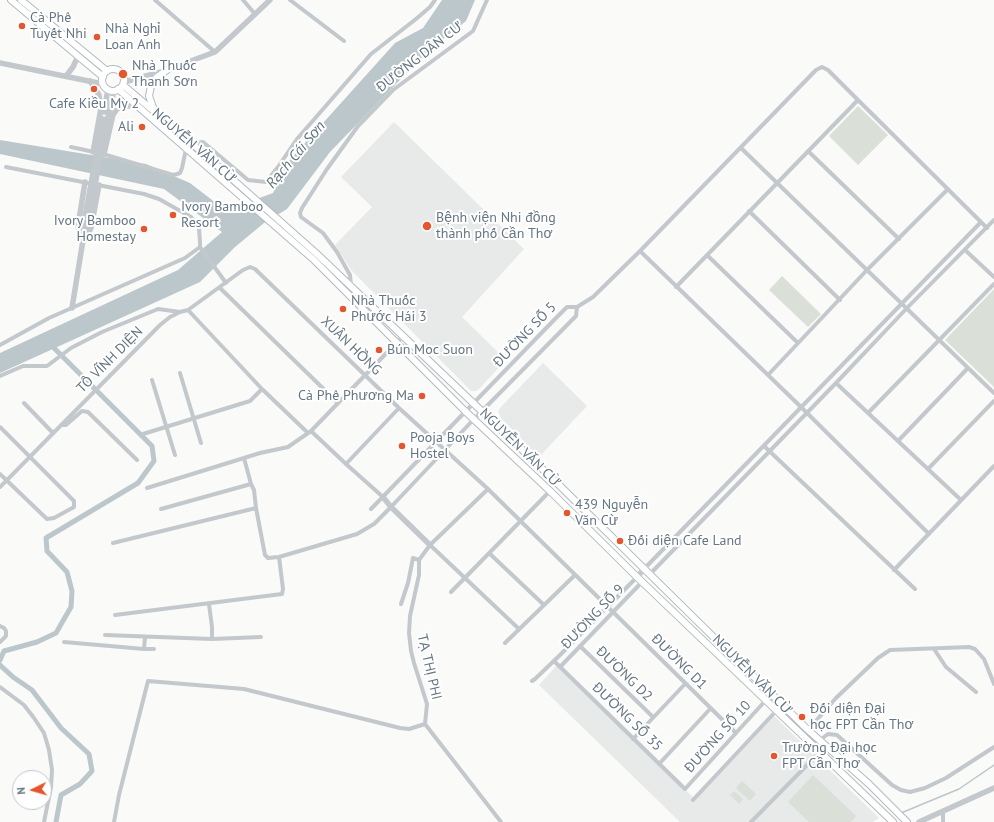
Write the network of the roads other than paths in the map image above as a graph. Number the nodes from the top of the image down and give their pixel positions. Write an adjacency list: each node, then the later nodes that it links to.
1 (11, 0): 12 (main road)
2 (21, 0): 15 (main road)
3 (155, 0): 11 (street)
4 (243, 0): 9 (street)
5 (270, 0): 9 (street)
6 (290, 0): 10 (street)
7 (435, 0): 22 (street)
8 (487, 0): 50 (street, ĐƯỜNG DÂN CƯ)
9 (255, 14): 11 (street)
10 (344, 41)
11 (215, 52): 14 (street)
12 (78, 56): 15 (main road); 16 (street)
13 (0, 62): 16 (street)
14 (167, 70): 18 (street); 21 (main road)
15 (105, 74): 18 (main road); 18 (main road)
16 (66, 76): 17 (street)
17 (90, 81): 18 (street); 27 (street)
18 (115, 86): 20 (main road, NGUYỄN VĂN CỪ); 21 (main road, NGUYỄN VĂN CỪ); 39 (street, bridge)
19 (858, 100): 24 (street); 26 (street); 33 (street)
20 (136, 106): 25 (main road, NGUYỄN VĂN CỪ); 28 (street)
21 (156, 113): 22 (main road, NGUYỄN VĂN CỪ)
22 (191, 143): 44 (main road, NGUYỄN VĂN CỪ)
23 (71, 148): 27 (street)
24 (741, 148): 31 (street); 42 (street)
25 (186, 149): 28 (street); 44 (main road, NGUYỄN VĂN CỪ)
26 (808, 151): 31 (street); 38 (street)
27 (93, 152): 28 (street)
28 (104, 154)
29 (6, 167): 30 (street)
30 (85, 182): 32 (street); 39 (street)
31 (777, 183): 34 (street); 46 (street)
32 (99, 185): 39 (street); 40 (street)
33 (948, 189): 36 (street); 38 (street)
34 (749, 211): 43 (street); 53 (street)
35 (994, 220): 37 (street)
36 (981, 222): 37 (street); 54 (street)
37 (987, 228): 41 (street)
38 (899, 239): 46 (street)
39 (82, 244): 56 (street)
40 (200, 247): 48 (street); 56 (street)
41 (965, 250): 47 (street); 57 (street)
42 (640, 251): 51 (street); 55 (street)
43 (707, 255): 51 (street); 63 (street)
44 (315, 257): 50 (main road, NGUYỄN VĂN CỪ); 62 (main road, NGUYỄN VĂN CỪ)
45 (250, 267): 48 (street, TÔ VĨNH DIỆN); 67 (street, XUÂN HỒNG)
46 (868, 270): 53 (street); 54 (street)
47 (994, 277)
48 (226, 283): 52 (street, TÔ VĨNH DIỆN)
49 (994, 284): 61 (street)
50 (351, 286): 60 (main road, NGUYỄN VĂN CỪ)
51 (676, 287): 68 (street)
52 (220, 288): 58 (street, TÔ VĨNH DIỆN); 75 (street)
53 (840, 300): 63 (street)
54 (902, 304): 57 (street); 78 (street)
55 (577, 307): 77 (street, ĐƯỜNG SỐ 5); 81 (street, ĐƯỜNG SỐ 5)
56 (72, 308): 64 (street)
57 (907, 308): 61 (street); 71 (street)
58 (188, 310): 59 (street, TÔ VĨNH DIỆN); 72 (street)
59 (180, 312): 69 (street); 86 (street, TÔ VĨNH DIỆN)
60 (403, 336): 62 (street); 77 (main road, NGUYỄN VĂN CỪ)
61 (940, 340): 65 (street); 83 (street)
62 (398, 342): 67 (street); 80 (main road, NGUYỄN VĂN CỪ)
63 (798, 343): 68 (street)
64 (0, 345)
65 (968, 368): 73 (street); 92 (street)
66 (180, 373): 84 (street)
67 (365, 375): 75 (street); 79 (street, XUÂN HỒNG)
68 (768, 375): 78 (street)
69 (0, 376)
70 (152, 380): 88 (street)
71 (836, 383): 82 (street); 83 (street)
72 (262, 389): 84 (street); 89 (street)
73 (994, 392)
74 (994, 401): 104 (street)
75 (338, 403): 89 (street)
76 (24, 404): 90 (street)
77 (473, 404): 80 (street, ĐƯỜNG SỐ 5); 81 (main road, NGUYỄN VĂN CỪ)
78 (801, 407): 82 (street); 95 (street)
79 (399, 408): 94 (street, XUÂN HỒNG); 102 (street)
80 (466, 410): 85 (main road, NGUYỄN VĂN CỪ); 94 (street, ĐƯỜNG SỐ 5)
81 (482, 412): 85 (street, ĐƯỜNG SỐ 5); 107 (main road, NGUYỄN VĂN CỪ)
82 (807, 413): 97 (street); 120 (street)
83 (868, 413): 92 (street)
84 (193, 419): 88 (street); 93 (street)
85 (474, 419): 96 (street, ĐƯỜNG SỐ 5); 112 (main road, NGUYỄN VĂN CỪ)
86 (61, 425): 90 (street, TÔ VĨNH DIỆN); 101 (street)
87 (0, 427): 99 (street)
88 (167, 427): 91 (street); 98 (street)
89 (310, 432): 100 (street); 102 (street)
90 (53, 433): 99 (street, TÔ VĨNH DIỆN)
91 (143, 434)
92 (898, 440): 104 (street)
93 (201, 442)
94 (437, 442): 96 (street, XUÂN HỒNG); 113 (street, ĐƯỜNG SỐ 5)
95 (764, 446): 97 (street); 126 (street)
96 (445, 449): 111 (street, XUÂN HỒNG); 115 (street, ĐƯỜNG SỐ 5)
97 (769, 451): 127 (street); 128 (street)
98 (175, 454)
99 (30, 456): 106 (street, TÔ VĨNH DIỆN); 106 (street)
100 (244, 458): 108 (street); 110 (street)
101 (138, 460)
102 (346, 464): 113 (street)
103 (994, 466): 114 (street)
104 (928, 469): 114 (street)
105 (0, 474): 106 (street)
106 (7, 480): 109 (street, TÔ VĨNH DIỆN)
107 (557, 483): 112 (main road); 126 (main road, NGUYỄN VĂN CỪ)
108 (251, 484): 116 (street); 117 (street)
109 (0, 487)
110 (147, 488)
111 (488, 489): 119 (street, XUÂN HỒNG); 122 (street)
112 (550, 491): 119 (street); 130 (main road, NGUYỄN VĂN CỪ)
113 (383, 497): 115 (street); 118 (street, ĐƯỜNG SỐ 5)
114 (961, 500): 120 (street)
115 (391, 507): 122 (street); 124 (street, ĐƯỜNG SỐ 5)
116 (161, 508)
117 (256, 508): 121 (street); 124 (street)
118 (371, 509)
119 (520, 521): 123 (street); 129 (street, ĐƯỜNG D1)
120 (928, 534): 127 (street)
121 (113, 543)
122 (430, 545): 125 (street); 131 (street)
123 (489, 553): 131 (street); 137 (street)
124 (279, 557): 135 (street)
125 (419, 560): 136 (street); 166 (street, TẠ THỊ PHI)
126 (644, 569): 128 (main road, NGUYỄN VĂN CỪ); 130 (street)
127 (894, 570): 133 (street)
128 (650, 574): 132 (street); 161 (main road, NGUYỄN VĂN CỪ)
129 (575, 575): 137 (street); 138 (street, ĐƯỜNG D1)
130 (637, 577): 132 (main road, NGUYỄN VĂN CỪ); 138 (street)
131 (465, 578): 134 (street); 142 (street)
132 (642, 582): 139 (street, ĐƯỜNG SỐ 9); 162 (main road, NGUYỄN VĂN CỪ)
133 (915, 589)
134 (451, 592)
135 (209, 604): 140 (street); 146 (street)
136 (401, 604)
137 (544, 605): 142 (street)
138 (608, 606): 139 (street, ĐƯỜNG D1); 154 (street)
139 (613, 612): 150 (street, ĐƯỜNG SỐ 9); 157 (street, ĐƯỜNG D1)
140 (115, 615)
141 (0, 626): 147 (street)
142 (519, 629): 149 (street)
143 (105, 635): 144 (street)
144 (145, 637): 146 (street); 151 (street)
145 (261, 637): 146 (street)
146 (212, 639)
147 (0, 642)
148 (64, 642): 151 (street)
149 (505, 643)
150 (580, 646): 155 (street, ĐƯỜNG SỐ 9); 165 (street, ĐƯỜNG D2)
151 (144, 649): 152 (street)
152 (154, 649)
153 (934, 649): 158 (street); 160 (street); 167 (street)
154 (554, 661): 155 (street, ĐƯỜNG SỐ 35); 156 (street)
155 (560, 667): 169 (street, ĐƯỜNG SỐ 35)
156 (532, 681)
157 (685, 684): 163 (street, ĐƯỜNG D1); 165 (street)
158 (994, 684)
159 (0, 687): 178 (street)
160 (976, 692)
161 (772, 694): 162 (main road); 167 (main road, NGUYỄN VĂN CỪ)
162 (766, 700): 164 (main road, NGUYỄN VĂN CỪ); 168 (street, ĐƯỜNG SỐ 10)
163 (710, 708): 168 (street, ĐƯỜNG D1); 173 (street)
164 (776, 710): 172 (main road, NGUYỄN VĂN CỪ); 176 (street)
165 (653, 718): 169 (street)
166 (426, 724): 179 (street); 180 (street)
167 (808, 730): 170 (main road, NGUYỄN VĂN CỪ)
168 (736, 733): 175 (street, ĐƯỜNG SỐ 10)
169 (633, 739): 173 (street, ĐƯỜNG SỐ 35)
170 (820, 740): 171 (street); 183 (main road, NGUYỄN VĂN CỪ)
171 (994, 747)
172 (820, 752): 181 (street); 182 (main road, NGUYỄN VĂN CỪ)
173 (659, 764): 175 (street, ĐƯỜNG SỐ 35)
174 (994, 788): 177 (street)
175 (685, 789)
176 (693, 800)
177 (943, 811): 184 (street); 185 (street)
178 (44, 822)
179 (114, 822)
180 (501, 822)
181 (751, 822)
182 (893, 822)
183 (907, 822)
184 (919, 822)
185 (944, 822)

